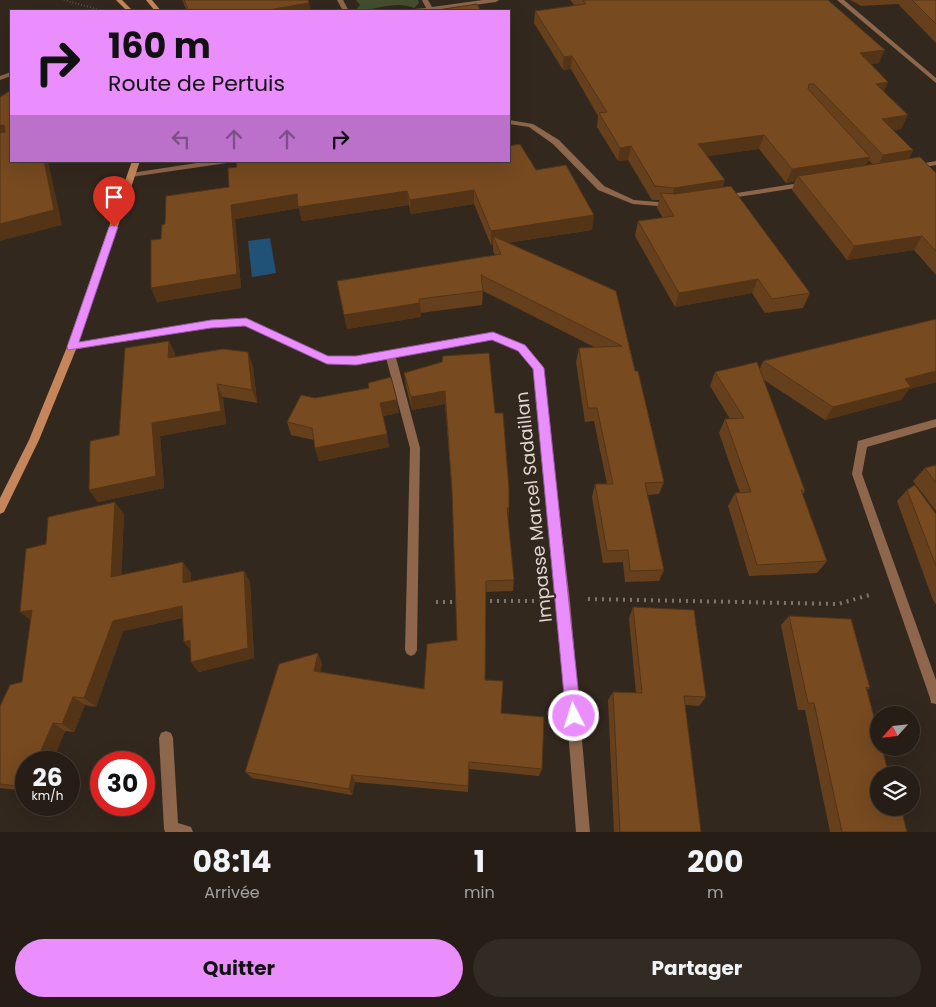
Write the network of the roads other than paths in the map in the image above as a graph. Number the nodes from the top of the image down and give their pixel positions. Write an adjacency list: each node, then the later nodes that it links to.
1 (119, 0): 7 (main road)
2 (149, 0): 8 (main road)
3 (425, 0): 6 (street)
4 (496, 0): 6 (street)
5 (840, 0): 10 (street)
6 (430, 9): 9 (street)
7 (129, 10)
8 (157, 10)
9 (422, 10)
10 (936, 81)
11 (510, 122): 19 (street)
12 (136, 162): 16 (main road)
13 (220, 162): 16 (street)
14 (936, 163): 15 (street)
15 (909, 168)
16 (131, 175): 20 (main road)
17 (815, 182): 18 (street)
18 (719, 197)
19 (680, 204)
20 (72, 347): 21 (street, Impasse Marcel Sadaillan); 23 (main road)
21 (390, 354): 24 (street); 28 (street, Impasse Marcel Sadaillan)
22 (936, 423): 25 (street)
23 (0, 509)
24 (411, 650)
25 (936, 698)
26 (166, 738): 27 (street)
27 (186, 832)
28 (584, 832)

